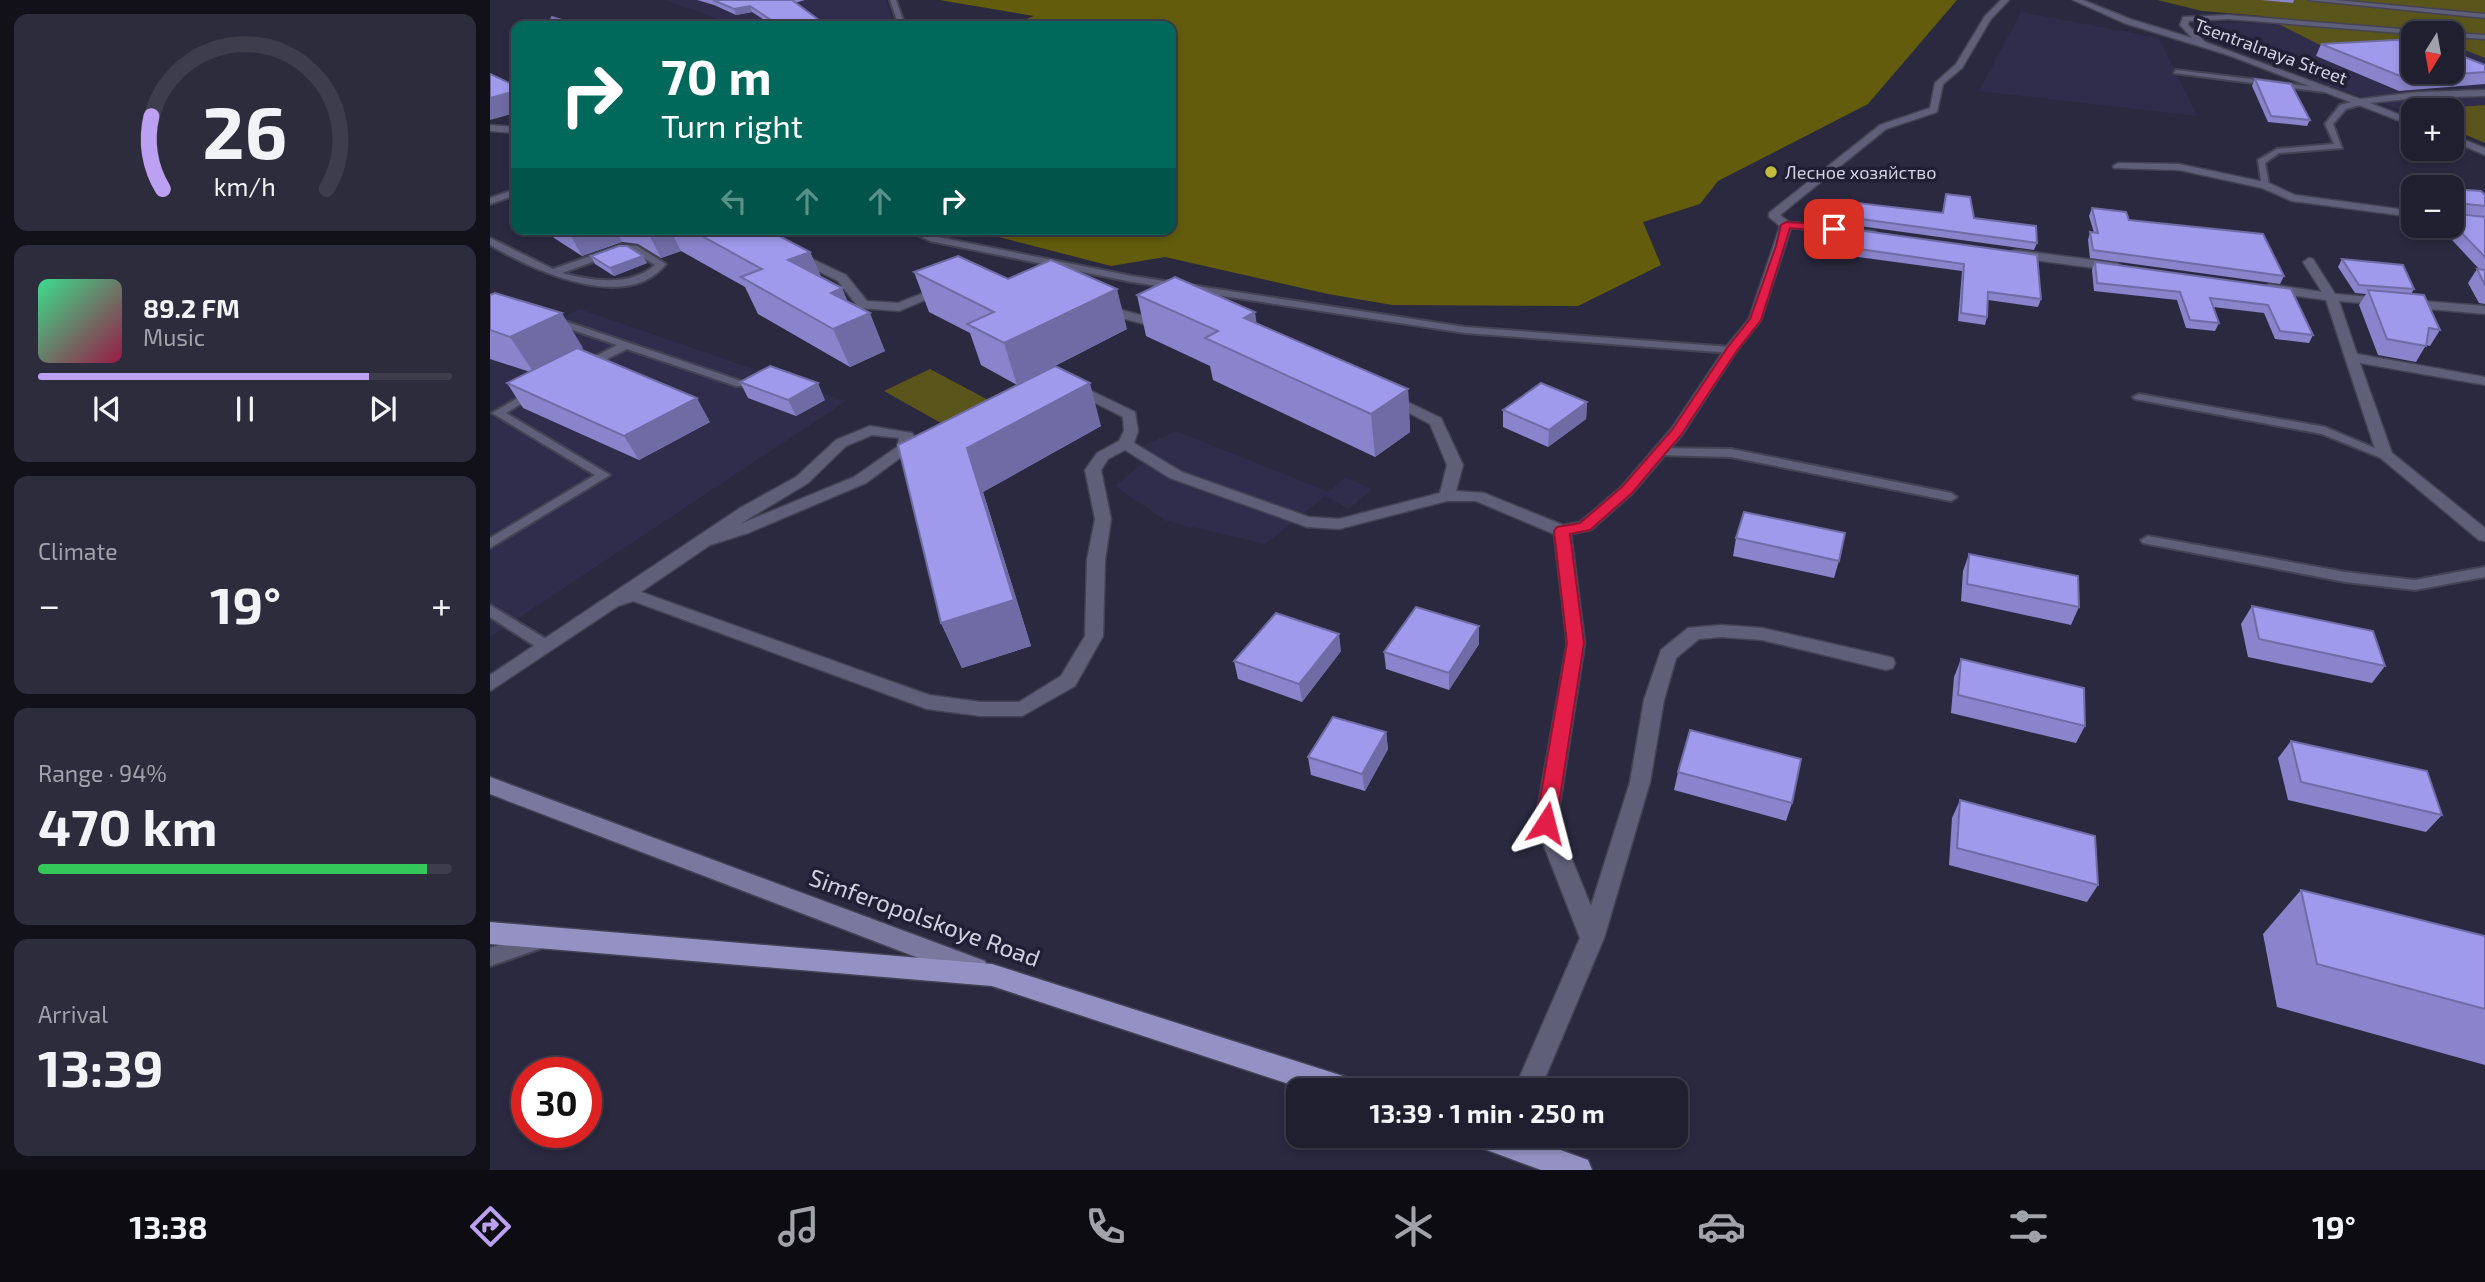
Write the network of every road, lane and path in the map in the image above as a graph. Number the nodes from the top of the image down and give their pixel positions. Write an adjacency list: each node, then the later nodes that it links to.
1 (893, 0): 6 (lane)
2 (2005, 0): 25 (street)
3 (2077, 0): 10 (street, Tsentralnaya Street)
4 (2312, 0): 5 (street)
5 (2485, 16)
6 (900, 21)
7 (2401, 31): 10 (street)
8 (2464, 36): 9 (street)
9 (2485, 37)
10 (2200, 43): 12 (street, Tsentralnaya Street)
11 (2176, 72): 12 (lane)
12 (2324, 90): 14 (street, Tsentralnaya Street)
13 (2485, 93): 14 (street)
14 (2360, 102): 15 (street, Tsentralnaya Street); 21 (lane)
15 (2401, 117)
16 (490, 128): 17 (street)
17 (511, 130)
18 (2464, 143): 19 (street)
19 (2485, 152)
20 (2118, 166): 21 (street)
21 (2265, 185): 24 (street)
22 (511, 193): 23 (lane)
23 (492, 198)
24 (2401, 212)
25 (1786, 225): 28 (street); 42 (street)
26 (768, 235): 35 (street)
27 (923, 235): 42 (lane)
28 (1889, 236)
29 (490, 241): 33 (lane)
30 (2000, 251): 32 (street)
31 (2309, 262): 36 (street)
32 (2124, 268)
33 (555, 272): 33 (lane)
34 (2262, 287): 36 (street)
35 (956, 289)
36 (2331, 297): 39 (street); 43 (street)
37 (1091, 304): 38 (street)
38 (1178, 310)
39 (2485, 310)
40 (545, 317): 41 (lane)
41 (626, 345): 44 (lane); 46 (lane)
42 (1731, 350): 54 (street)
43 (2351, 357): 45 (street); 55 (street)
44 (567, 375)
45 (2485, 381)
46 (740, 384)
47 (1052, 384): 51 (street)
48 (544, 387): 62 (lane)
49 (1375, 392): 56 (street)
50 (2139, 397): 55 (lane)
51 (1126, 444): 56 (street); 64 (street)
52 (924, 446): 53 (street)
53 (904, 449): 61 (street); 61 (street)
54 (1660, 452): 57 (lane); 58 (street)
55 (2385, 455): 59 (street)
56 (1447, 496): 58 (street)
57 (1951, 497)
58 (1562, 531): 72 (street)
59 (2485, 536)
60 (2148, 540): 63 (lane)
61 (703, 541): 64 (street)
62 (490, 544)
63 (2485, 572)
64 (612, 602): 66 (street)
65 (490, 610): 66 (lane)
66 (546, 646): 68 (street)
67 (1886, 663): 72 (street)
68 (490, 684)
69 (490, 785): 74 (main road, Simferopolskoye Road)
70 (490, 933): 71 (main road)
71 (549, 937): 73 (lane); 74 (main road)
72 (1592, 938): 76 (street)
73 (490, 957)
74 (992, 975): 75 (main road, Simferopolskoye Road)
75 (1309, 1078)
76 (1532, 1078)
77 (1523, 1148): 78 (main road)
78 (1577, 1170)

